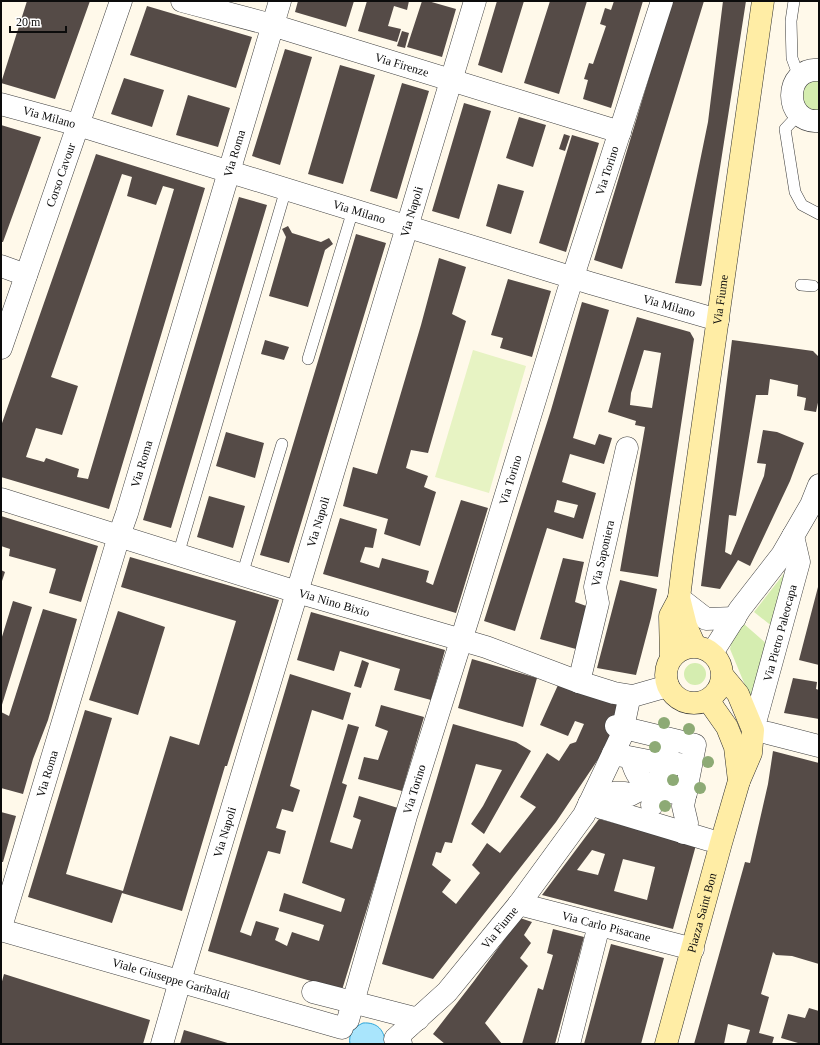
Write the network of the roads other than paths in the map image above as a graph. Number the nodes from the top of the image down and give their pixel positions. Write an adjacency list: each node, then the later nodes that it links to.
1 (121, 1): 13 (street, Corso Cavour)
2 (182, 1): 8 (street, Via Firenze)
3 (280, 1): 8 (street, Via Roma)
4 (662, 1): 14 (street, Via Torino)
5 (763, 1): 25 (street, Via Fiume)
6 (794, 1): 9 (lane)
7 (469, 2): 10 (street, Via Napoli)
8 (272, 26): 10 (street, Via Firenze); 15 (street, Via Roma)
9 (809, 73): 12 (street)
10 (452, 79): 14 (street, Via Firenze); 19 (street, Via Napoli)
11 (1, 104): 13 (street, Via Milano)
12 (813, 122): 18 (lane)
13 (78, 125): 15 (street, Via Milano); 21 (street, Corso Cavour)
14 (620, 132): 22 (street, Via Torino)
15 (228, 171): 16 (street, Via Milano); 32 (street, Via Roma)
16 (286, 189): 17 (street, Via Milano); 34 (lane)
17 (353, 210): 19 (street, Via Milano); 27 (lane)
18 (819, 214)
19 (407, 227): 22 (street, Via Milano); 36 (street, Via Napoli)
20 (1, 266): 21 (street)
21 (26, 275): 26 (street, Corso Cavour)
22 (573, 278): 25 (street, Via Milano); 39 (street, Via Torino)
23 (801, 285): 24 (lane)
24 (813, 286)
25 (718, 320): 37 (street, Via Fiume)
26 (1, 348)
27 (308, 359)
28 (282, 444): 35 (lane)
29 (627, 448): 43 (street, Via Saponiera)
30 (819, 485): 33 (street)
31 (1, 499): 32 (street, Via Nino Bixio)
32 (119, 536): 34 (street, Via Nino Bixio); 61 (street, Via Roma)
33 (793, 536): 38 (street); 48 (street, Via Pietro Paleocapa)
34 (178, 555): 35 (street, Via Nino Bixio)
35 (242, 575): 36 (street, Via Nino Bixio)
36 (297, 592): 39 (street, Via Nino Bixio); 63 (street, Via Napoli)
37 (679, 598): 38 (street); 40 (street, Via Fiume); 41 (street, Via Fiume)
38 (735, 618): 40 (street)
39 (462, 640): 43 (street, Via Nino Bixio); 67 (street, Via Torino)
40 (704, 649): 41 (street); 42 (street, Piazza Saint Bon)
41 (671, 658): 44 (street)
42 (723, 676): 45 (street); 48 (street, Piazza Saint Bon)
43 (579, 682): 44 (street, Via Nino Bixio)
44 (668, 686): 45 (street)
45 (708, 700): 54 (street, Piazza Saint Bon)
46 (628, 704): 47 (street)
47 (619, 727): 49 (street); 53 (street)
48 (753, 730): 50 (street); 54 (street, Piazza Saint Bon)
49 (671, 740): 51 (street); 52 (street)
50 (819, 746)
51 (664, 764): 52 (street); 53 (street); 53 (street)
52 (692, 764): 55 (street)
53 (636, 772): 55 (street); 56 (street); 56 (street); 57 (street)
54 (739, 781): 62 (street, Piazza Saint Bon)
55 (685, 799): 57 (street)
56 (595, 806): 57 (street); 59 (street, Via Fiume)
57 (665, 827): 58 (street)
58 (710, 840)
59 (519, 904): 60 (street, Via Carlo Pisacane); 66 (street, Via Fiume)
60 (599, 924): 62 (street, Via Carlo Pisacane); 70 (street)
61 (1, 928): 63 (street, Viale Giuseppe Garibaldi)
62 (693, 949): 71 (street, Piazza Saint Bon)
63 (180, 981): 67 (street, Viale Giuseppe Garibaldi); 69 (street, Via Napoli)
64 (313, 992): 67 (street)
65 (382, 1013): 66 (street); 67 (street); 68 (street)
66 (418, 1019): 68 (street, Via Fiume)
67 (335, 1022)
68 (397, 1042)
69 (162, 1044)
70 (569, 1044)
71 (666, 1044)

